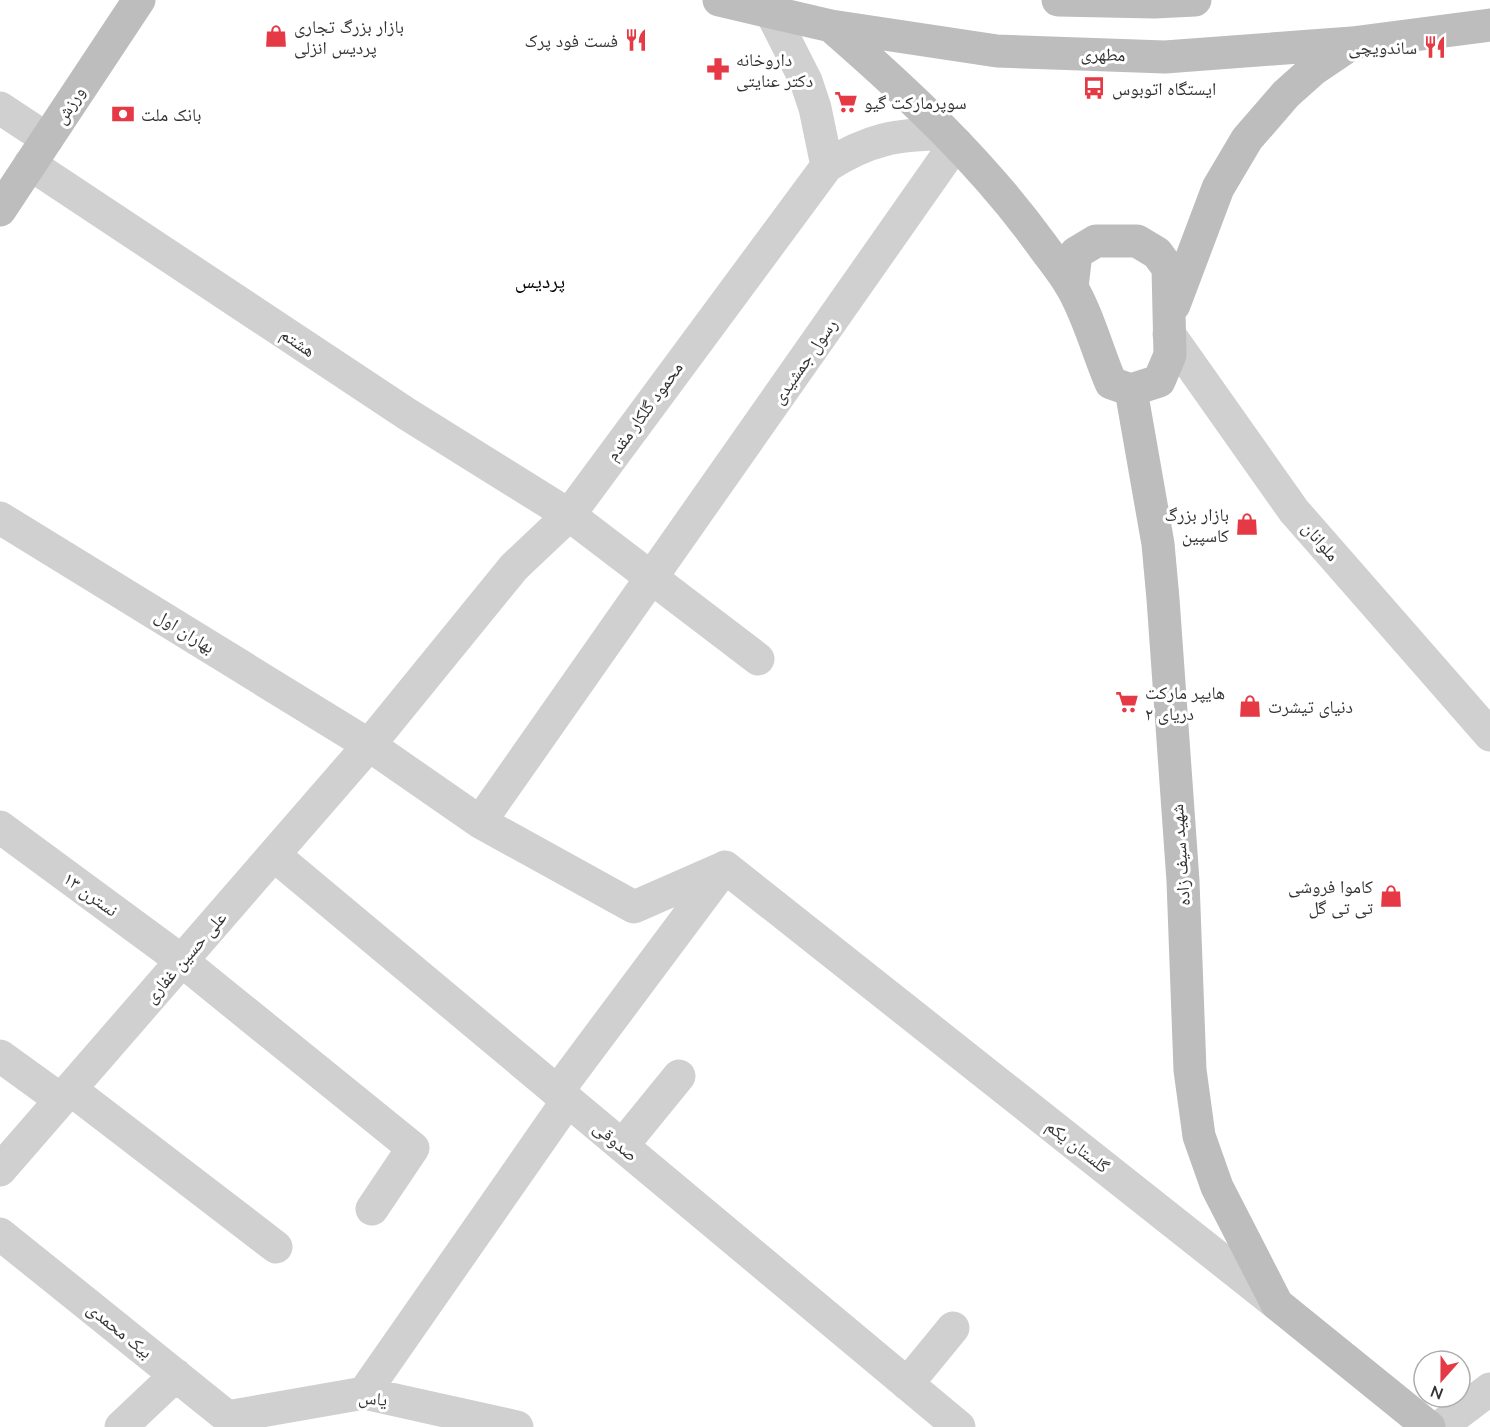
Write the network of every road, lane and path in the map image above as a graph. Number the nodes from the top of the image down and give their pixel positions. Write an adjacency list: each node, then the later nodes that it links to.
1 (139, 0): 11 (street, ورزش)
2 (719, 0): 5 (street, مطهری)
3 (1058, 0): 4 (street)
4 (1195, 0)
5 (771, 12): 7 (street, مطهری); 12 (street)
6 (1490, 25): 8 (street, مطهری)
7 (831, 26): 8 (street, مطهری); 10 (street)
8 (1352, 43): 15 (street)
9 (0, 108): 11 (street, هشتم)
10 (951, 138): 12 (street, محمود گلکار مقدم); 14 (street); 19 (street, رسول جمشیدی)
11 (38, 152): 13 (street, ورزش); 17 (street, هشتم)
12 (827, 166): 17 (street, محمود گلکار مقدم)
13 (0, 210)
14 (1072, 287): 15 (street); 16 (street)
15 (1169, 326): 16 (street); 21 (street, ملوانان)
16 (1131, 390): 37 (street, شهید سیف زاده)
17 (569, 514): 19 (street, هشتم); 22 (street, محمود گلکار مقدم)
18 (0, 518): 22 (street, بهاران اول)
19 (652, 578): 20 (street, هشتم); 23 (street, رسول جمشیدی)
20 (758, 659)
21 (1490, 735)
22 (369, 745): 23 (street, بهاران اول); 25 (street, علی حسین غفاری)
23 (480, 822): 26 (street, بهاران اول)
24 (0, 827): 27 (street, نسترن ۱۳)
25 (274, 855): 27 (street, علی حسین غفاری); 31 (street, صدوقی)
26 (725, 867): 31 (street); 37 (street, گلستان یکم)
27 (182, 961): 30 (street, علی حسین غفاری); 34 (street, نسترن ۱۳)
28 (0, 1056): 30 (street)
29 (680, 1076): 32 (street)
30 (65, 1095): 33 (street, علی حسین غفاری); 36 (street)
31 (563, 1096): 32 (street, صدوقی); 42 (street)
32 (622, 1146): 40 (street, صدوقی)
33 (0, 1170)
34 (372, 1209)
35 (0, 1234): 39 (street, بیک محمدی)
36 (276, 1247)
37 (1277, 1304): 47 (street, گلستان یکم)
38 (953, 1328): 40 (street)
39 (176, 1375): 43 (street, بیک محمدی); 45 (street)
40 (907, 1384): 44 (street, صدوقی)
41 (1490, 1389): 48 (street)
42 (364, 1393): 43 (street, یاس); 46 (street, یاس)
43 (233, 1422)
44 (945, 1423)
45 (121, 1427)
46 (517, 1427)
47 (1429, 1427)
48 (1440, 1427)

